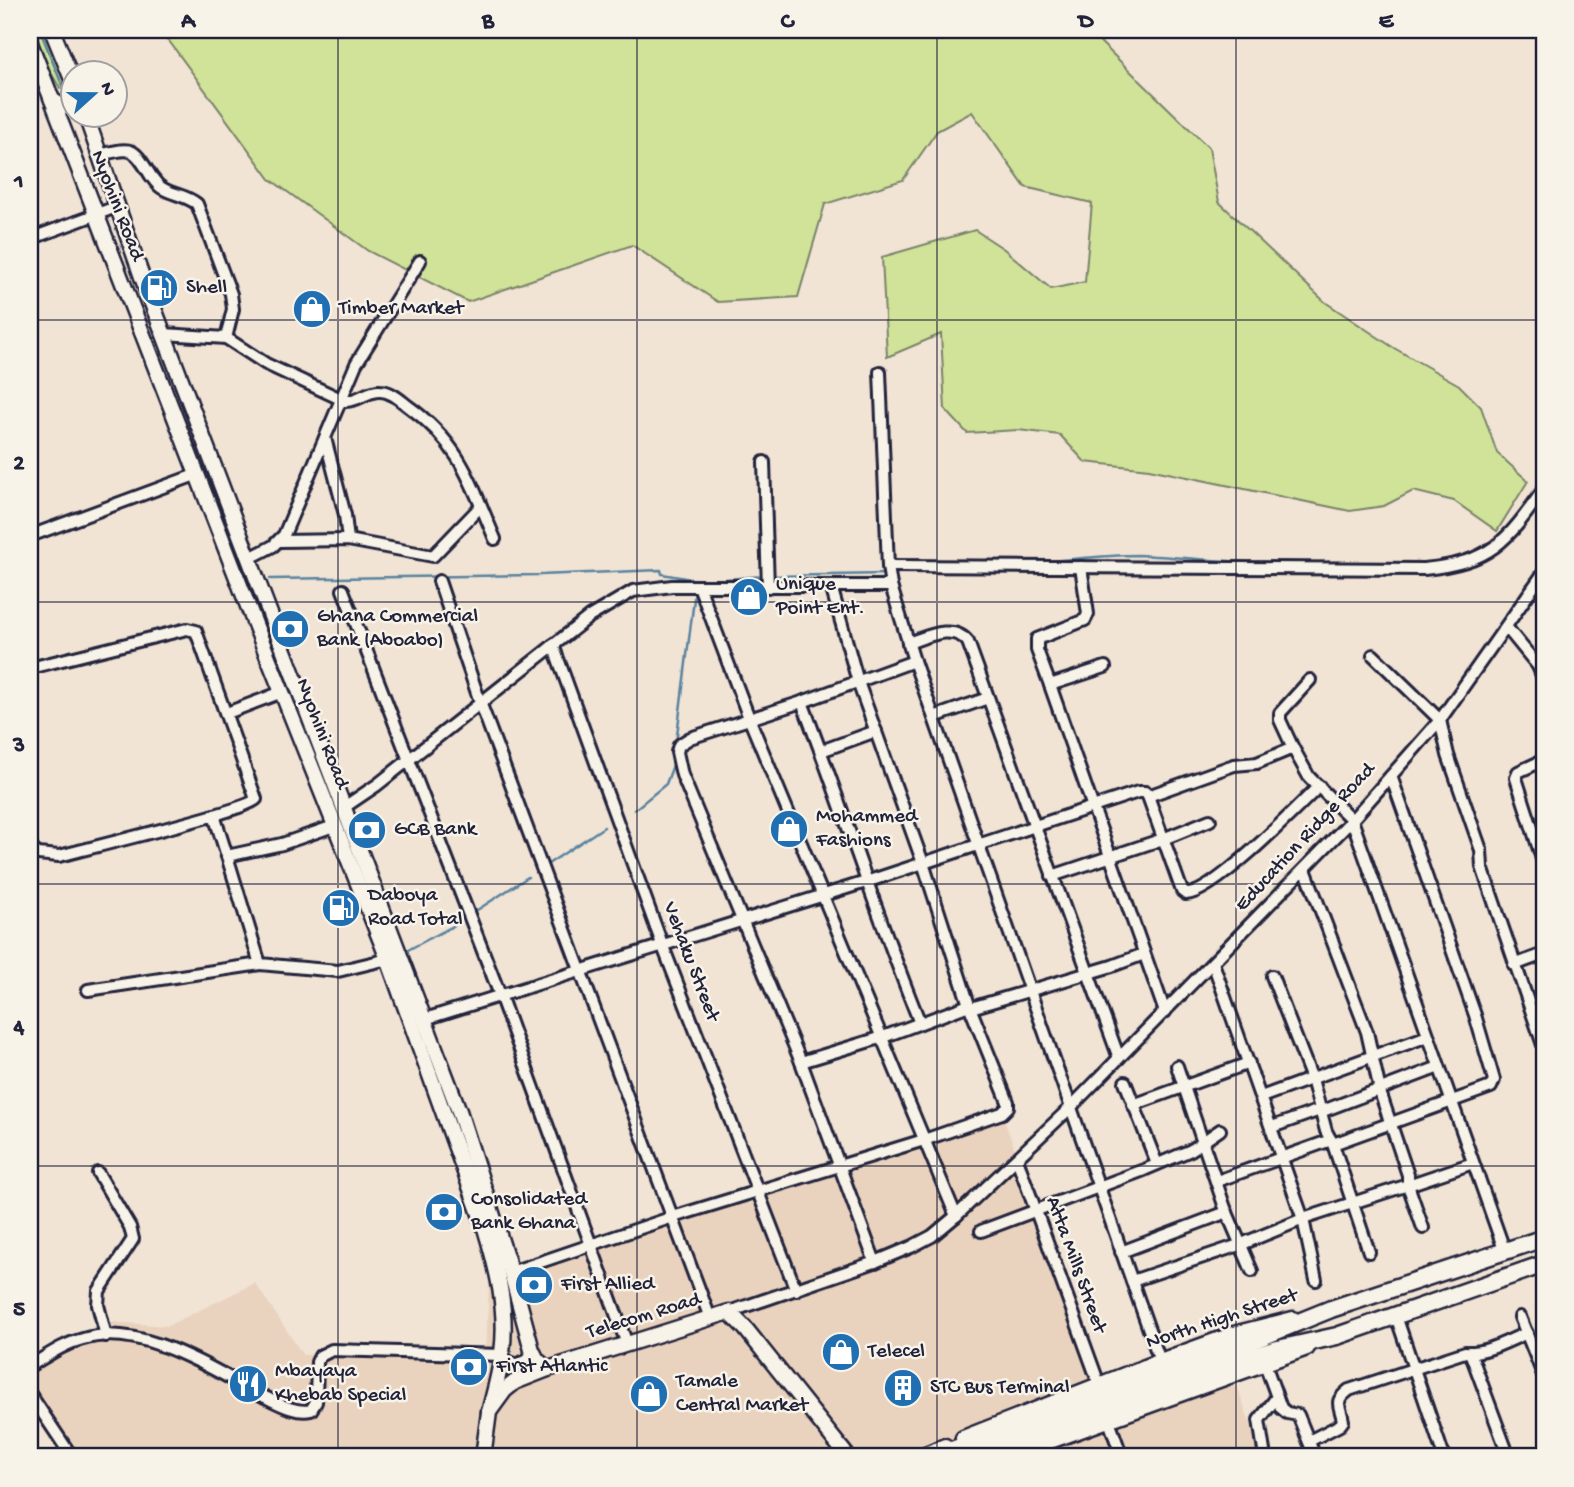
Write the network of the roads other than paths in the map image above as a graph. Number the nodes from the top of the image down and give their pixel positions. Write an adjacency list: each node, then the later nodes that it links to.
1 (52, 30): 3 (main road)
2 (30, 43): 4 (main road, Nyohini Road)
3 (64, 60)
4 (52, 100): 5 (main road); 9 (main road, Nyohini Road)
5 (60, 105)
6 (91, 130): 7 (main road, Nyohini Road)
7 (99, 155): 8 (main road, Nyohini Road); 13 (street)
8 (116, 207): 9 (street); 12 (main road, Nyohini Road)
9 (96, 215): 10 (street); 18 (main road, Nyohini Road)
10 (30, 239)
11 (419, 261): 15 (street)
12 (164, 334): 13 (street); 25 (main road, Nyohini Road)
13 (226, 338): 15 (street)
14 (880, 372): 26 (street)
15 (339, 400): 16 (street); 20 (street)
16 (325, 438): 23 (street); 24 (street)
17 (764, 462): 33 (street)
18 (198, 474): 21 (street); 47 (main road, Nyohini Road)
19 (1544, 489): 27 (street)
20 (481, 506): 22 (street); 23 (street)
21 (30, 536)
22 (495, 539)
23 (348, 540): 24 (street)
24 (280, 541): 25 (street)
25 (248, 559): 64 (main road, Nyohini Road)
26 (888, 566): 27 (street); 32 (street)
27 (1081, 567): 46 (street)
28 (1544, 572): 35 (street, Education Ridge Road)
29 (439, 582): 49 (street)
30 (699, 586): 33 (street); 37 (street); 53 (street)
31 (831, 586): 32 (street); 33 (street); 45 (street)
32 (891, 586): 36 (street)
33 (768, 587)
34 (343, 590): 58 (street)
35 (1507, 628): 40 (street); 54 (street, Education Ridge Road)
36 (908, 643): 39 (street); 48 (street)
37 (553, 645): 49 (street); 82 (street, Vehaku Street)
38 (1373, 655): 54 (street)
39 (914, 661): 45 (street); 52 (street)
40 (1541, 665): 44 (street)
41 (30, 667): 51 (street)
42 (1105, 667): 46 (street)
43 (1310, 680): 56 (street)
44 (1544, 680)
45 (858, 682): 50 (street); 55 (street)
46 (1050, 685): 63 (street)
47 (282, 692): 51 (street); 68 (main road, Nyohini Road)
48 (988, 698): 52 (street); 69 (street)
49 (480, 702): 58 (street); 89 (street)
50 (802, 702): 53 (street); 57 (street)
51 (226, 713): 65 (street)
52 (934, 717): 71 (street)
53 (749, 718): 80 (street); 81 (street)
54 (1440, 720): 60 (street, Education Ridge Road); 88 (street)
55 (876, 731): 57 (street); 75 (street)
56 (1293, 748): 61 (street); 62 (street)
57 (821, 751): 79 (street)
58 (409, 758): 64 (street); 94 (street)
59 (1544, 760): 76 (street)
60 (1391, 776): 67 (street, Education Ridge Road); 113 (street)
61 (1319, 786): 67 (street); 70 (street)
62 (1148, 796): 63 (street); 70 (street)
63 (1093, 807): 69 (street); 74 (street)
64 (343, 808): 97 (main road, Nyohini Road)
65 (214, 815): 72 (street); 73 (street)
66 (1210, 820): 70 (street)
67 (1352, 820): 77 (street, Education Ridge Road); 100 (street)
68 (334, 826): 73 (street); 85 (main road, Nyohini Road)
69 (1033, 826): 71 (street); 78 (street)
70 (1163, 839): 74 (street)
71 (978, 845): 75 (street); 92 (street)
72 (30, 847)
73 (227, 856): 87 (street)
74 (1110, 856): 78 (street); 83 (street)
75 (923, 863): 79 (street); 95 (street)
76 (1544, 865)
77 (1304, 869): 86 (street, Education Ridge Road); 102 (street)
78 (1052, 876): 90 (street)
79 (866, 882): 80 (street); 98 (street)
80 (823, 895): 81 (street); 99 (street)
81 (743, 919): 82 (street); 104 (street)
82 (662, 944): 89 (street); 132 (street, Vehaku Street)
83 (1144, 954): 90 (street); 96 (street)
84 (1544, 954): 88 (street)
85 (388, 958): 87 (street); 165 (main road, Nyohini Road)
86 (1213, 963): 96 (street, Education Ridge Road); 105 (street)
87 (260, 964): 93 (street)
88 (1514, 965): 101 (street)
89 (579, 970): 94 (street); 137 (street)
90 (1087, 972): 92 (street); 103 (street)
91 (1272, 976): 108 (street)
92 (1029, 989): 95 (street); 115 (street)
93 (88, 990)
94 (500, 995): 97 (street); 143 (street)
95 (970, 1007): 98 (street); 120 (street)
96 (1165, 1012): 103 (street, Education Ridge Road)
97 (425, 1019): 150 (main road, Nyohini Road)
98 (920, 1023): 99 (street)
99 (883, 1037): 104 (street); 120 (street)
100 (1428, 1037): 102 (street); 107 (street)
101 (1544, 1048)
102 (1372, 1057): 108 (street); 111 (street)
103 (1119, 1058): 115 (street, Education Ridge Road)
104 (801, 1062): 127 (street)
105 (1249, 1063): 110 (street); 112 (street)
106 (1177, 1066): 110 (street)
107 (1439, 1067): 111 (street); 113 (street)
108 (1312, 1079): 112 (street); 116 (street)
109 (1125, 1082): 114 (street)
110 (1185, 1087): 114 (street); 122 (street)
111 (1380, 1088): 116 (street); 117 (street)
112 (1261, 1097): 118 (street)
113 (1451, 1100): 117 (street); 125 (street)
114 (1133, 1105): 126 (street)
115 (1070, 1108): 124 (street, Education Ridge Road); 131 (street)
116 (1320, 1111): 118 (street); 121 (street)
117 (1390, 1123): 121 (street); 130 (street)
118 (1272, 1128): 123 (street)
119 (1220, 1130): 122 (street)
120 (925, 1140): 127 (street); 136 (street)
121 (1332, 1142): 123 (street); 133 (street)
122 (1204, 1143): 126 (street); 129 (street)
123 (1282, 1157): 129 (street); 138 (street)
124 (1017, 1159): 134 (street, Atta Mills Street); 136 (street, Education Ridge Road)
125 (1473, 1163): 130 (street); 146 (street)
126 (1157, 1164): 131 (street)
127 (840, 1166): 132 (street); 147 (street)
128 (98, 1173): 160 (street)
129 (1217, 1181): 135 (street)
130 (1408, 1185): 133 (street); 139 (street)
131 (1098, 1189): 134 (street); 144 (street)
132 (757, 1191): 137 (street); 153 (street, Vehaku Street)
133 (1352, 1203): 138 (street); 145 (street)
134 (1035, 1211): 140 (street); 172 (street, Atta Mills Street)
135 (1227, 1212): 142 (street); 144 (street)
136 (956, 1216): 147 (street, Education Ridge Road)
137 (673, 1217): 143 (street); 158 (street)
138 (1303, 1219): 142 (street); 151 (street)
139 (1423, 1228)
140 (981, 1231)
141 (1544, 1238): 146 (highway, North High Street)
142 (1242, 1244): 149 (street); 152 (street)
143 (591, 1245): 150 (street); 162 (street)
144 (1121, 1252): 152 (street)
145 (1369, 1252)
146 (1505, 1252): 154 (highway, North High Street)
147 (875, 1262): 153 (street, Education Ridge Road)
148 (1544, 1264): 156 (highway)
149 (1252, 1271)
150 (511, 1272): 163 (main road, Nyohini Road)
151 (1316, 1280)
152 (1132, 1281): 166 (street)
153 (796, 1290): 155 (street, Education Ridge Road)
154 (1331, 1309): 166 (main road, North High Street); 177 (highway)
155 (729, 1312): 158 (main road, Telecom Road); 182 (main road, Telecom Road)
156 (1396, 1316): 161 (highway); 170 (street)
157 (1520, 1317): 159 (street)
158 (710, 1318): 162 (main road, Telecom Road)
159 (1527, 1333): 164 (street); 171 (street)
160 (106, 1336): 165 (street); 168 (street)
161 (1337, 1336): 167 (main road); 177 (highway)
162 (627, 1344): 169 (main road, Telecom Road)
163 (532, 1350): 165 (street); 169 (main road, Nyohini Road)
164 (1470, 1352): 170 (street); 190 (street)
165 (502, 1355): 175 (main road, Nyohini Road)
166 (1160, 1361): 172 (main road, North High Street)
167 (1265, 1364): 174 (street); 176 (main road)
168 (30, 1366)
169 (548, 1369): 175 (main road, Telecom Road)
170 (1414, 1369): 178 (street); 189 (street)
171 (1544, 1377)
172 (1099, 1384): 183 (main road, North High Street)
173 (30, 1394): 180 (street)
174 (1278, 1397): 178 (street); 179 (street)
175 (489, 1412): 181 (main road)
176 (1109, 1421): 186 (main road); 187 (street)
177 (1020, 1431): 184 (highway); 185 (highway)
178 (1309, 1441): 188 (street)
179 (1264, 1451)
180 (72, 1457)
181 (483, 1457)
182 (847, 1457)
183 (918, 1457)
184 (934, 1457)
185 (970, 1457)
186 (1006, 1457)
187 (1122, 1457)
188 (1315, 1457)
189 (1444, 1457)
190 (1508, 1457)

